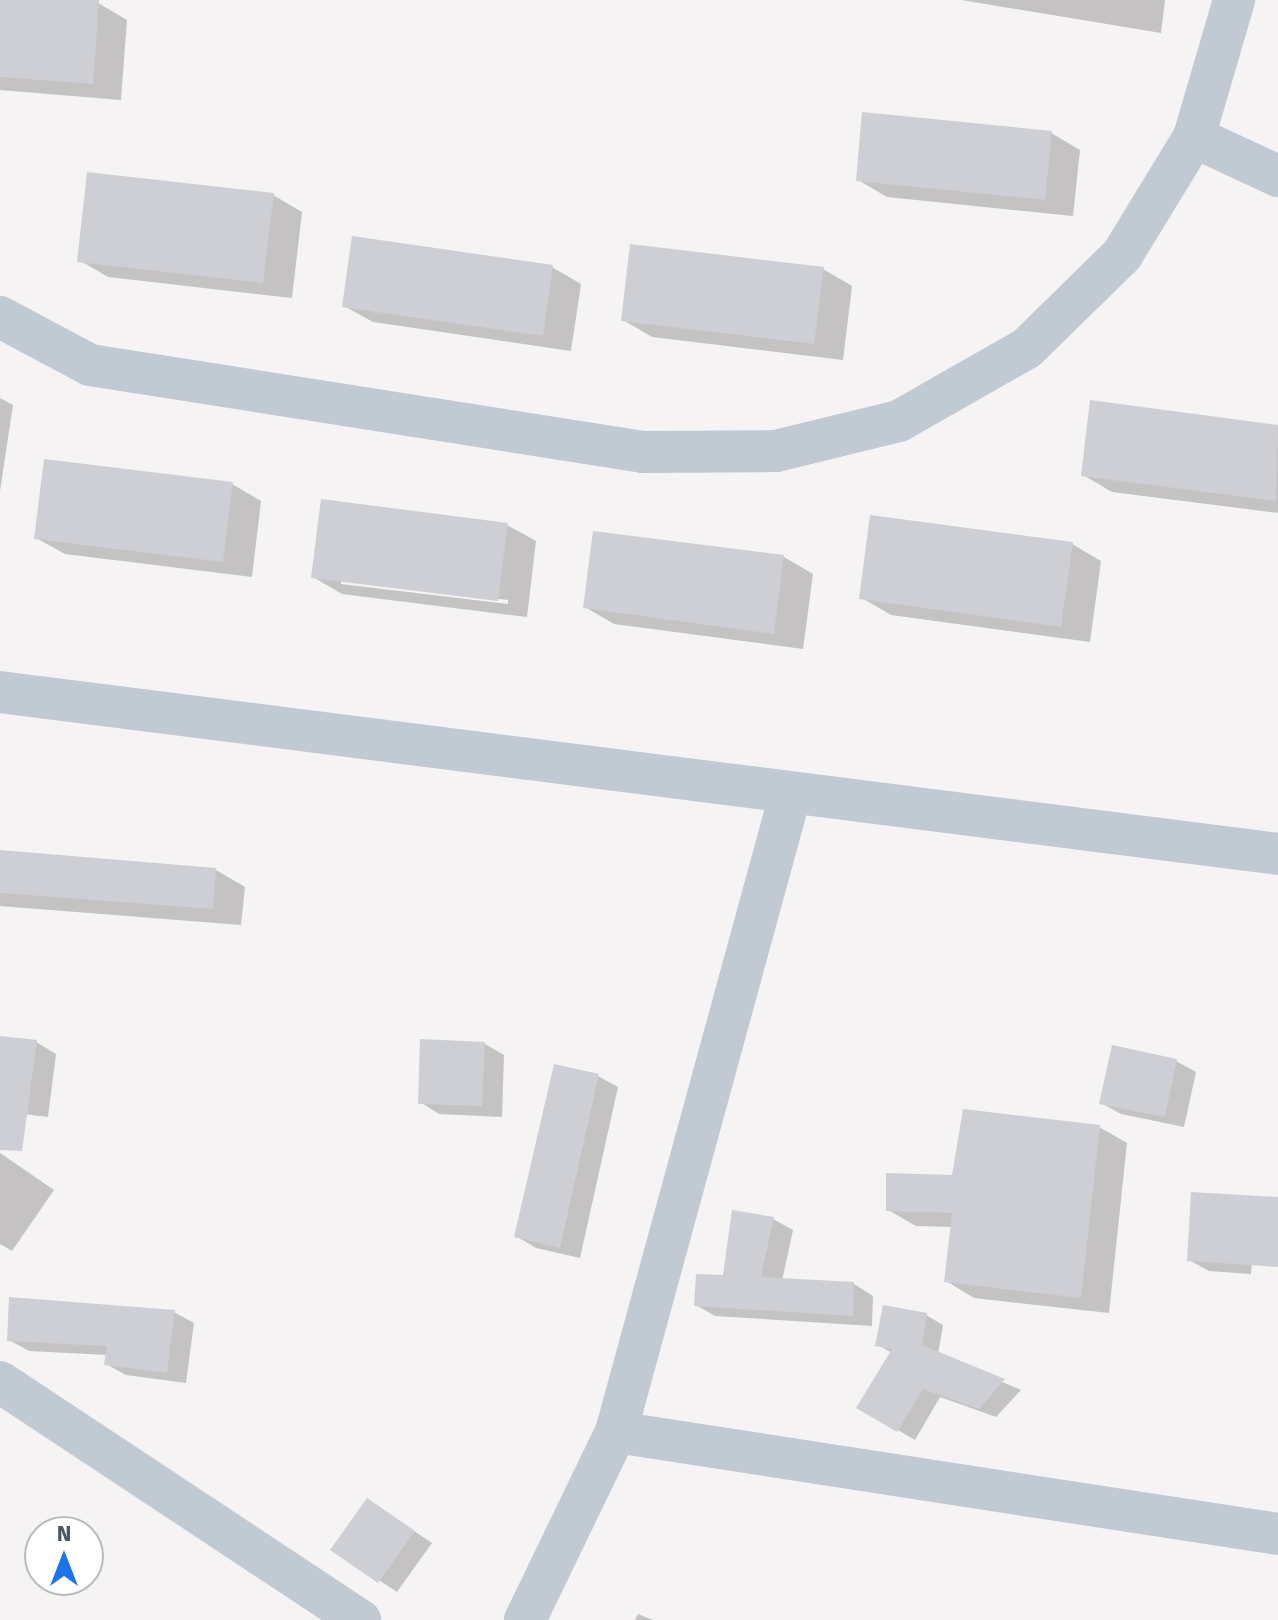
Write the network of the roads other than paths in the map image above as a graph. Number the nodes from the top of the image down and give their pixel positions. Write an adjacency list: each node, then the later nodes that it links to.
1 (1234, 0): 2 (street)
2 (1194, 137): 3 (street); 4 (street)
3 (1278, 176)
4 (0, 317)
5 (0, 692): 6 (street)
6 (791, 792): 7 (street); 9 (street)
7 (1278, 854)
8 (0, 1382): 11 (street)
9 (616, 1432): 10 (street); 12 (street)
10 (1278, 1534)
11 (360, 1620)
12 (525, 1620)

